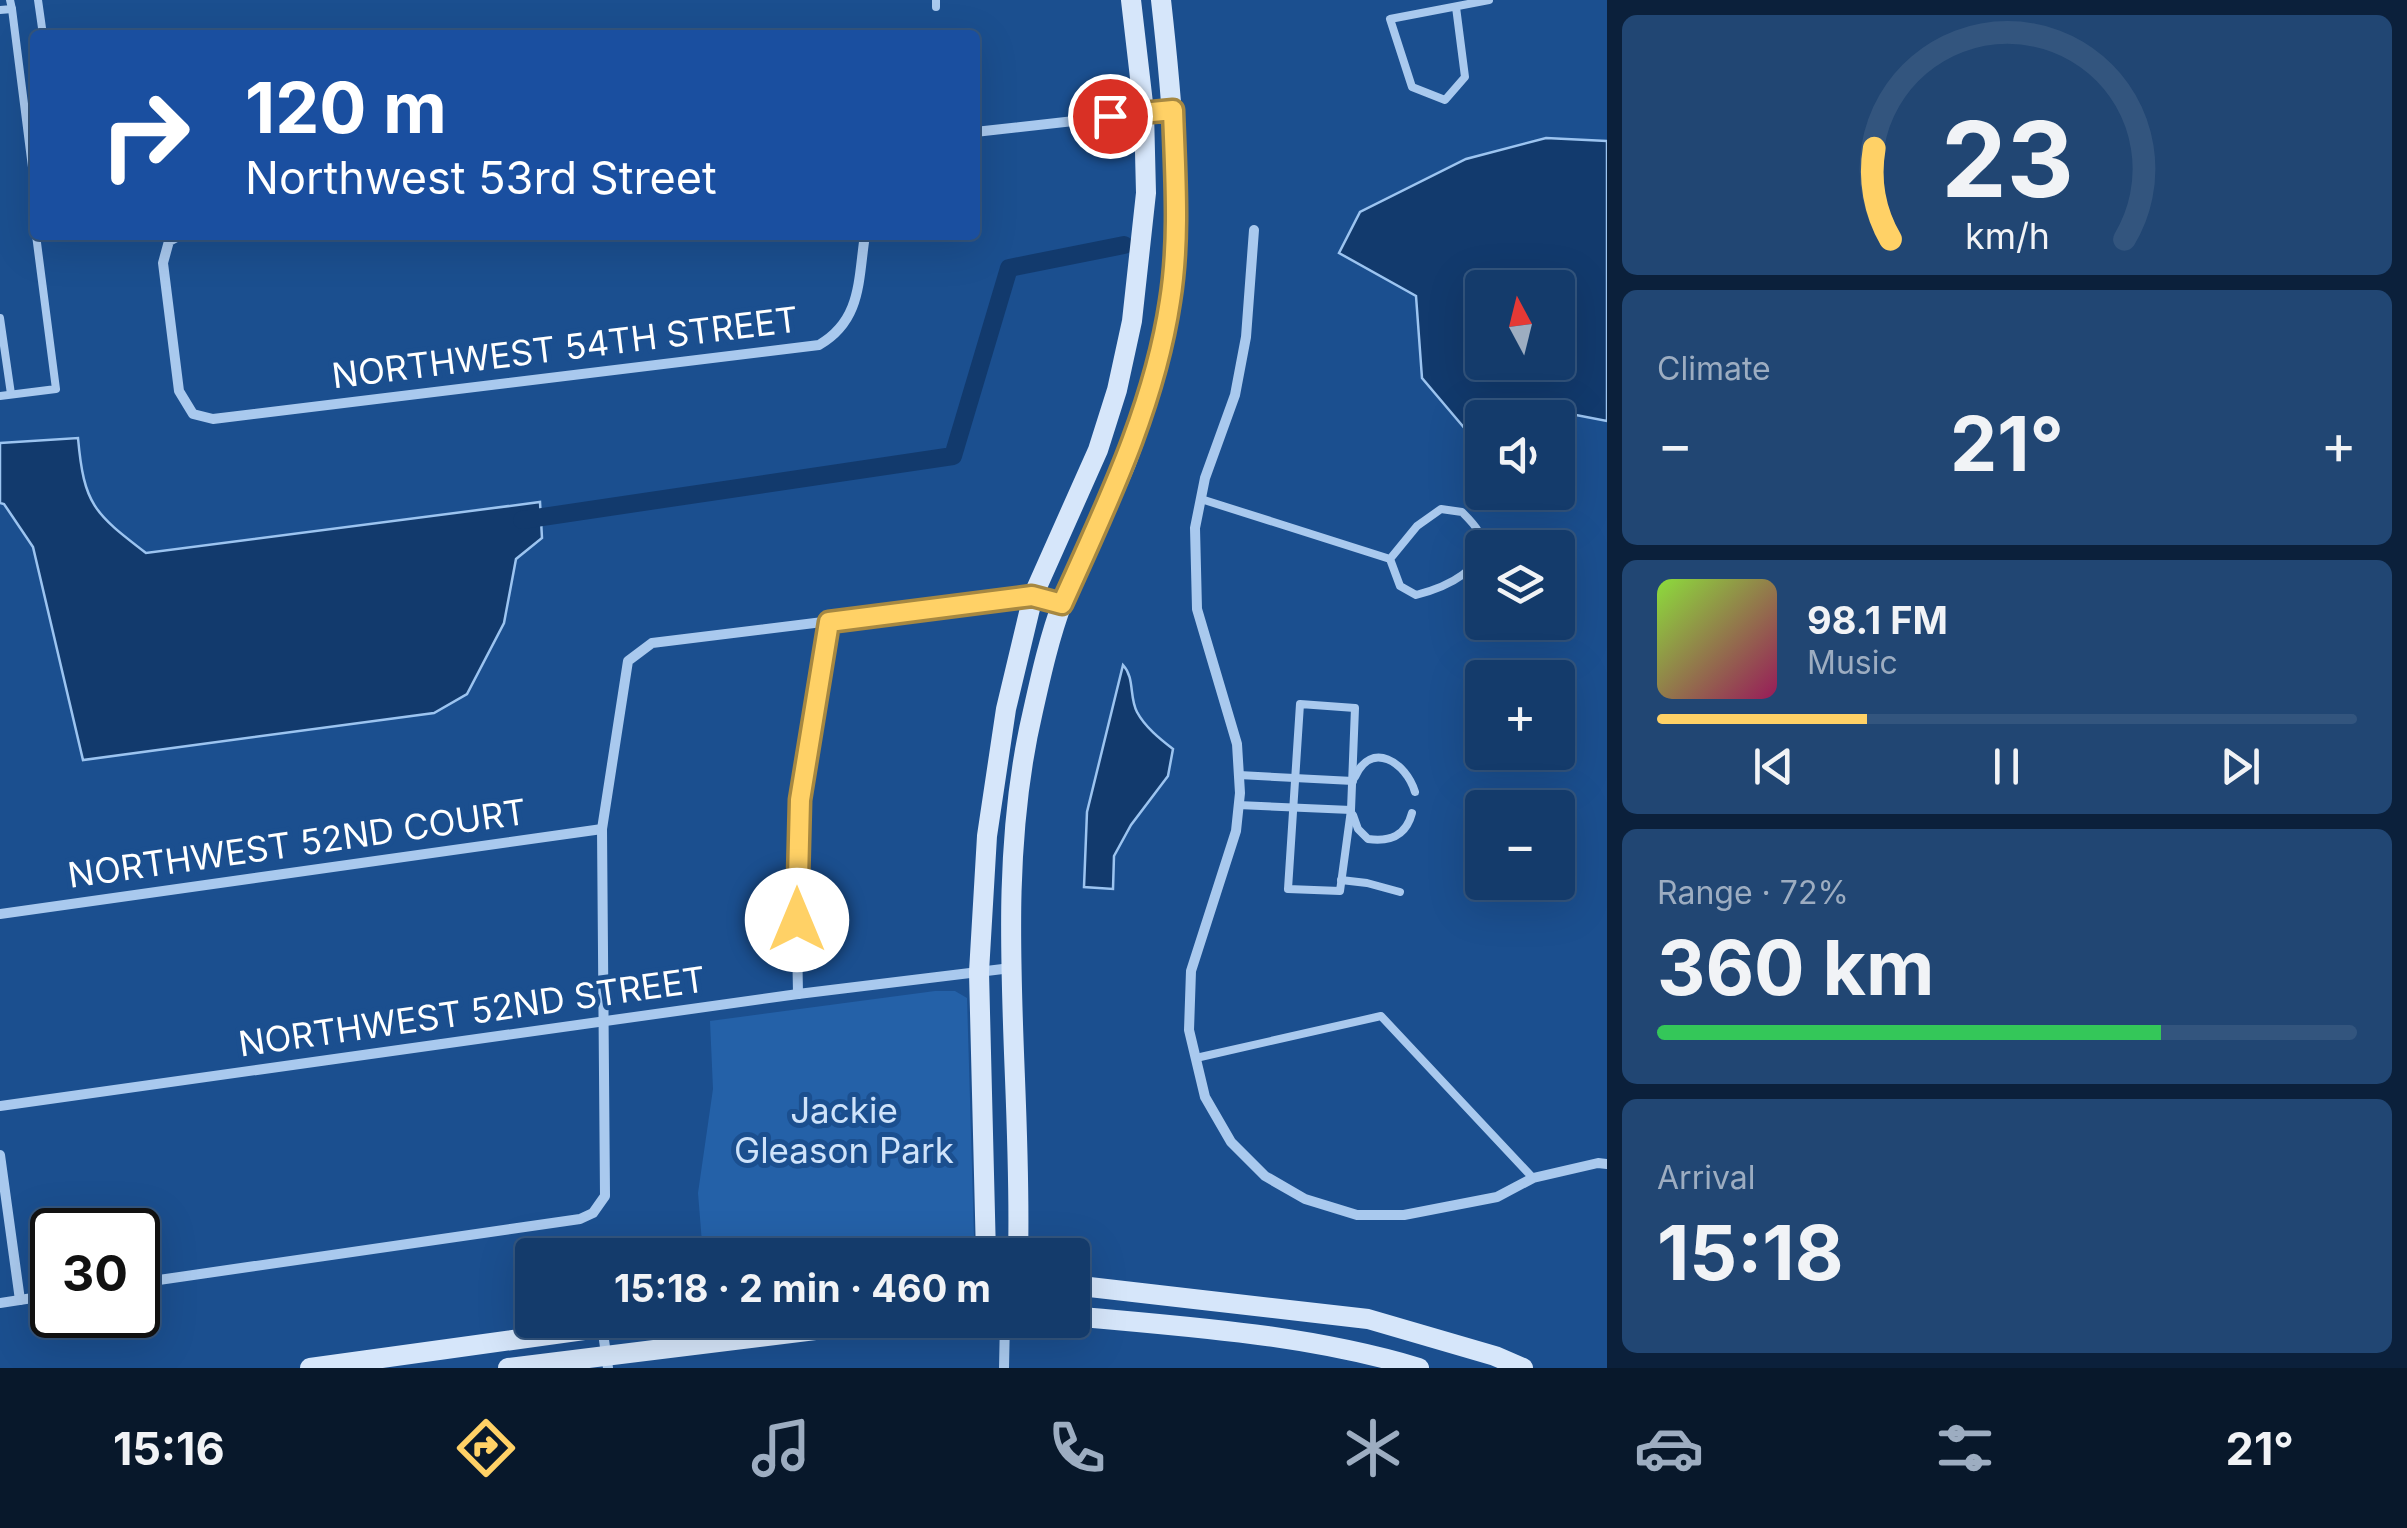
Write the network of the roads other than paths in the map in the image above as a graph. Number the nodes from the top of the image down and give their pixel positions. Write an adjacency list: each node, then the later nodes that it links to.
1 (38, 0): 8 (lane)
2 (1131, 0): 10 (street)
3 (1161, 0): 9 (street)
4 (1489, 0): 6 (lane)
5 (11, 4): 7 (lane); 12 (lane)
6 (1456, 7): 6 (lane)
7 (0, 10)
8 (42, 30)
9 (1173, 110): 10 (street); 21 (street)
10 (1144, 112): 11 (street); 20 (street)
11 (980, 131)
12 (30, 152)
13 (1254, 230): 22 (street)
14 (37, 240): 18 (lane)
15 (174, 240): 16 (street, NORTHWEST 54TH STREET)
16 (863, 240)
17 (0, 318): 18 (lane)
18 (11, 394): 19 (lane)
19 (0, 396)
20 (1114, 400): 21 (street); 24 (street)
21 (1142, 408): 25 (street)
22 (1201, 499): 23 (lane); 27 (street)
23 (1390, 559): 23 (lane)
24 (1032, 596): 25 (street); 26 (street); 40 (street)
25 (1062, 604): 39 (street)
26 (829, 622): 35 (street); 41 (street)
27 (1238, 774): 28 (lane); 31 (street)
28 (1296, 778): 29 (lane); 29 (lane); 32 (lane)
29 (1353, 781): 30 (lane); 33 (lane)
30 (1414, 792)
31 (1238, 805): 32 (lane); 43 (street)
32 (1292, 808): 33 (lane); 36 (lane)
33 (1351, 810): 34 (lane); 36 (lane)
34 (1412, 813)
35 (602, 829): 38 (street, NORTHWEST 52ND COURT); 42 (street)
36 (1342, 880): 37 (lane)
37 (1400, 892)
38 (0, 914)
39 (1012, 968): 40 (street, NORTHWEST 52ND STREET); 49 (street)
40 (979, 972): 41 (street, NORTHWEST 52ND STREET); 48 (street)
41 (798, 994): 42 (street, NORTHWEST 52ND STREET)
42 (604, 1021): 44 (street, NORTHWEST 52ND STREET); 50 (street)
43 (1196, 1058): 47 (lane); 47 (street)
44 (0, 1106)
45 (0, 1155): 53 (street)
46 (1607, 1164): 47 (street)
47 (1534, 1178)
48 (986, 1238)
49 (1018, 1238)
50 (160, 1280)
51 (1090, 1287): 64 (street)
52 (30, 1298): 53 (street)
53 (20, 1300): 54 (street)
54 (0, 1302)
55 (1090, 1318): 63 (street)
56 (519, 1338): 60 (street)
57 (769, 1338): 59 (street)
58 (1005, 1338): 62 (street)
59 (607, 1361): 61 (street)
60 (310, 1368)
61 (508, 1368)
62 (1004, 1368)
63 (1419, 1368)
64 (1522, 1368)

